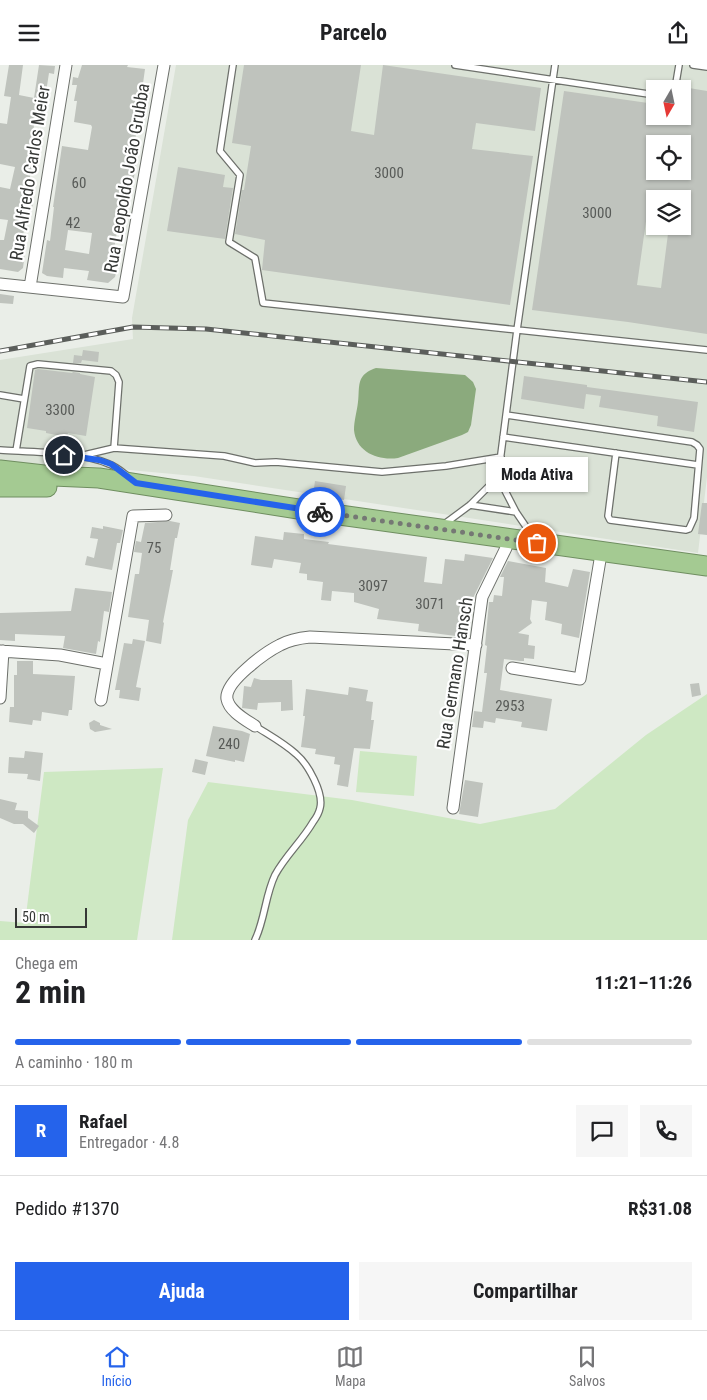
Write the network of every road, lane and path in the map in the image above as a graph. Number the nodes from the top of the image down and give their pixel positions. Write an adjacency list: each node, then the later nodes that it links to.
1 (66, 65): 13 (street, Rua Alfredo Carlos Meier)
2 (164, 65): 13 (street, Rua Leopoldo João Grubba)
3 (233, 65): 14 (lane)
4 (455, 65): 9 (lane)
5 (555, 65): 9 (lane)
6 (679, 65): 10 (lane)
7 (693, 65): 8 (lane)
8 (707, 67)
9 (553, 79): 11 (lane); 14 (lane)
10 (677, 80)
11 (646, 94)
12 (0, 284): 13 (street)
13 (30, 287)
14 (517, 330): 15 (lane); 18 (lane)
15 (707, 350)
16 (0, 395): 17 (lane)
17 (24, 399): 20 (lane); 22 (lane)
18 (506, 415): 19 (lane); 26 (lane)
19 (503, 437): 23 (lane); 25 (lane)
20 (114, 448): 24 (lane); 25 (lane)
21 (0, 450): 22 (lane)
22 (16, 451): 24 (lane)
23 (616, 453): 26 (lane); 26 (lane)
24 (80, 456): 29 (lane)
25 (501, 457): 28 (lane)
26 (698, 465)
27 (0, 470): 29 (highway)
28 (498, 477): 31 (lane); 32 (lane)
29 (136, 483): 34 (highway)
30 (0, 487): 36 (highway)
31 (470, 505): 32 (lane); 34 (lane)
32 (516, 512): 35 (lane)
33 (166, 515): 42 (street)
34 (438, 529): 35 (highway)
35 (537, 543): 38 (highway)
36 (506, 548): 37 (highway); 40 (street, Rua Germano Hansch)
37 (600, 560): 39 (highway); 43 (street)
38 (707, 566)
39 (707, 575)
40 (476, 645): 46 (street); 47 (street, Rua Germano Hansch)
41 (2, 651): 42 (street); 44 (street)
42 (107, 663): 45 (street)
43 (512, 667)
44 (0, 697)
45 (101, 700)
46 (255, 726): 48 (lane)
47 (453, 807)
48 (254, 940)

